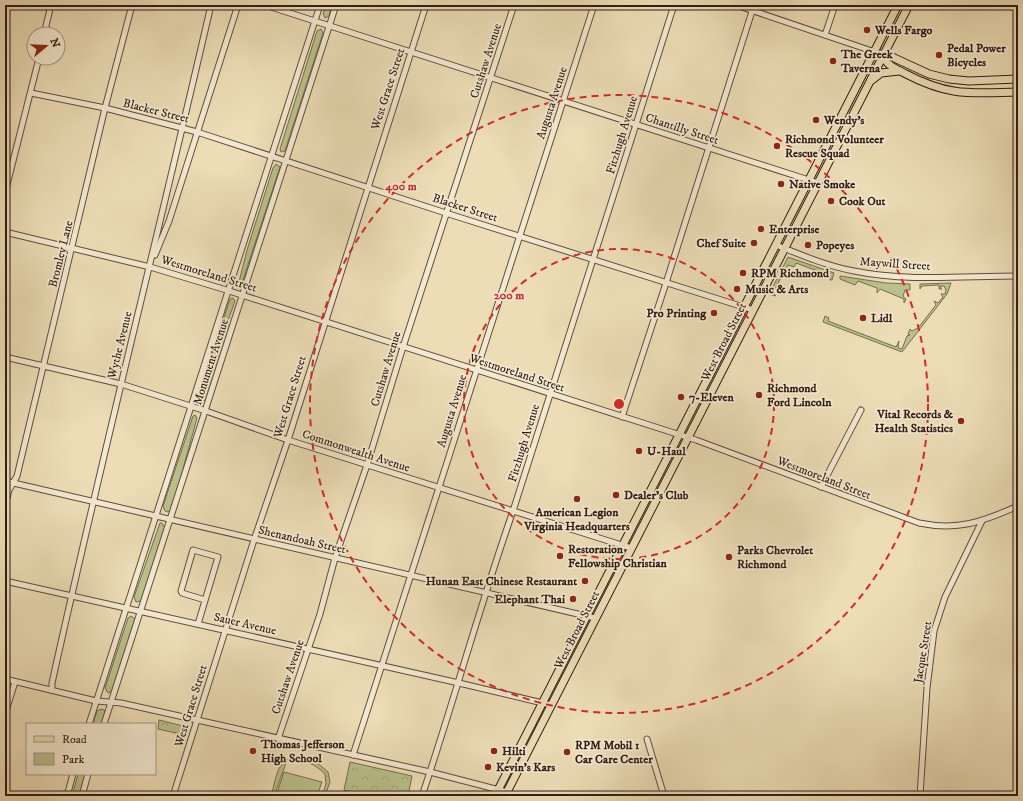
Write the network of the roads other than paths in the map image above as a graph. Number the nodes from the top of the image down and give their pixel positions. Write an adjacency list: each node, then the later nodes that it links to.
1 (51, 5): 21 (street)
2 (132, 5): 35 (street, Bromley Lane)
3 (211, 5): 37 (street, Wythe Avenue)
4 (238, 5): 38 (street)
5 (265, 5): 20 (street, Chantilly Street)
6 (320, 5): 20 (street, Monument Avenue)
7 (336, 5): 22 (street, Monument Avenue)
8 (426, 5): 24 (street, West Grace Street)
9 (514, 5): 29 (street, Cutshaw Avenue)
10 (594, 5): 34 (street, Augusta Avenue)
11 (674, 5): 36 (street, Fitzhugh Avenue)
12 (736, 5): 19 (street)
13 (754, 5): 19 (street)
14 (835, 5): 23 (street)
15 (898, 5): 25 (main road, West Broad Street)
16 (909, 5): 26 (main road, West Broad Street)
17 (1011, 5): 18 (street)
18 (1018, 7)
19 (752, 11): 23 (street); 39 (street)
20 (315, 21): 22 (street, Chantilly Street); 40 (street, Monument Avenue)
21 (46, 26)
22 (330, 26): 24 (street, Chantilly Street); 41 (street, Monument Avenue)
23 (825, 35): 25 (street)
24 (410, 52): 29 (street, Chantilly Street); 44 (street, West Grace Street)
25 (875, 52): 26 (main road); 42 (main road, West Broad Street)
26 (883, 56): 28 (main road); 30 (main road); 31 (main road, West Broad Street)
27 (37, 66): 33 (street)
28 (900, 71): 31 (main road); 32 (main road)
29 (491, 78): 34 (street, Chantilly Street); 46 (street, Cutshaw Avenue)
30 (1018, 80)
31 (869, 82): 43 (main road, West Broad Street)
32 (1018, 92)
33 (31, 93): 35 (street, Blacker Street); 45 (street)
34 (563, 102): 36 (street, Chantilly Street); 48 (street, Augusta Avenue)
35 (105, 108): 37 (street, Blacker Street); 50 (street, Bromley Lane)
36 (636, 124): 39 (street, Chantilly Street); 52 (street, Fitzhugh Avenue)
37 (183, 128): 38 (street, Blacker Street); 53 (street, Wythe Avenue)
38 (197, 132): 40 (street, Blacker Street); 53 (street)
39 (708, 148): 42 (street, Chantilly Street); 55 (street)
40 (272, 156): 41 (street, Blacker Street); 56 (street, Monument Avenue)
41 (286, 161): 44 (street, Blacker Street); 57 (street, Monument Avenue)
42 (809, 180): 43 (street, Chantilly Street); 49 (main road, West Broad Street)
43 (818, 183): 51 (main road, West Broad Street)
44 (367, 186): 46 (street, Blacker Street); 60 (street, West Grace Street)
45 (5, 193)
46 (447, 213): 48 (street, Blacker Street); 61 (street, Cutshaw Avenue)
47 (5, 232): 50 (street, Westmoreland Street)
48 (519, 236): 52 (street, Blacker Street); 64 (street, Augusta Avenue)
49 (776, 245): 51 (street, Maywill Street); 58 (main road, West Broad Street)
50 (73, 247): 53 (street, Westmoreland Street); 63 (street, Bromley Lane)
51 (784, 248): 54 (street, Maywill Street); 59 (main road, West Broad Street)
52 (594, 260): 55 (street, Blacker Street); 66 (street, Fitzhugh Avenue)
53 (150, 267): 56 (street, Westmoreland Street); 65 (street, Wythe Avenue)
54 (1018, 276)
55 (666, 283): 58 (street, Blacker Street); 70 (street)
56 (228, 291): 57 (street, Westmoreland Street); 67 (street, Monument Avenue)
57 (243, 295): 60 (street, Westmoreland Street); 68 (street, Monument Avenue)
58 (744, 307): 59 (street, Blacker Street); 71 (main road, West Broad Street)
59 (753, 310): 72 (main road, West Broad Street)
60 (324, 322): 61 (street, Westmoreland Street); 73 (street, West Grace Street)
61 (403, 347): 64 (street, Westmoreland Street); 74 (street, Cutshaw Avenue)
62 (5, 357): 63 (street, Commonwealth Avenue)
63 (43, 366): 65 (street, Commonwealth Avenue); 76 (street, Bromley Lane)
64 (476, 370): 66 (street, Westmoreland Street); 78 (street, Augusta Avenue)
65 (121, 384): 67 (street, Commonwealth Avenue); 79 (street, Wythe Avenue)
66 (549, 394): 70 (street, Westmoreland Street); 82 (street, Fitzhugh Avenue)
67 (191, 406): 68 (street, Commonwealth Avenue); 83 (street, Monument Avenue)
68 (206, 410): 73 (street, Commonwealth Avenue); 84 (street, Monument Avenue)
69 (861, 410): 77 (street)
70 (622, 417): 71 (street, Westmoreland Street)
71 (679, 435): 72 (street, Westmoreland Street); 87 (main road, West Broad Street)
72 (687, 437): 77 (street, Westmoreland Street); 88 (main road, West Broad Street)
73 (288, 440): 74 (street, Commonwealth Avenue); 86 (street, West Grace Street)
74 (367, 465): 78 (street, Commonwealth Avenue); 89 (street, Cutshaw Avenue)
75 (5, 482): 76 (street, Shenandoah Street)
76 (12, 483): 79 (street, Shenandoah Street); 80 (street, Bromley Lane)
77 (821, 487): 85 (street, Westmoreland Street)
78 (439, 488): 82 (street, Commonwealth Avenue); 90 (street, Augusta Avenue)
79 (92, 501): 83 (street, Shenandoah Street); 93 (street, Wythe Avenue)
80 (5, 506)
81 (1018, 506): 85 (street, Westmoreland Street)
82 (513, 511): 87 (street, Commonwealth Avenue); 92 (street, Fitzhugh Avenue)
83 (155, 516): 84 (street, Shenandoah Street); 95 (street, Monument Avenue)
84 (171, 519): 86 (street, Shenandoah Street); 96 (street, Monument Avenue)
85 (982, 521): 128 (street, Jacque Street)
86 (254, 539): 89 (street, Shenandoah Street); 100 (street, West Grace Street)
87 (622, 545): 88 (street, Commonwealth Avenue); 97 (main road, West Broad Street)
88 (631, 548): 98 (main road, West Broad Street)
89 (335, 558): 90 (street, Shenandoah Street); 101 (street, Cutshaw Avenue)
90 (410, 575): 92 (street, Shenandoah Street); 102 (street, Augusta Avenue)
91 (5, 581): 93 (street, Sauer Avenue)
92 (485, 592): 97 (street, Shenandoah Street); 105 (street, Fitzhugh Avenue)
93 (71, 595): 95 (street, Sauer Avenue); 106 (street, Wythe Avenue)
94 (205, 600): 94 (street); 99 (street)
95 (126, 607): 96 (street, Sauer Avenue); 107 (street, Monument Avenue)
96 (141, 611): 99 (street, Sauer Avenue); 108 (street, Monument Avenue)
97 (587, 616): 98 (street, Shenandoah Street); 109 (main road, West Broad Street)
98 (595, 618): 110 (main road, West Broad Street)
99 (198, 624): 100 (street, Sauer Avenue)
100 (225, 630): 101 (street, Sauer Avenue); 112 (street, West Grace Street)
101 (308, 649): 102 (street, Sauer Avenue); 115 (street, Cutshaw Avenue)
102 (382, 666): 105 (street, Sauer Avenue); 117 (street, Augusta Avenue)
103 (5, 679): 104 (street)
104 (15, 682): 106 (street); 111 (street)
105 (459, 683): 109 (street, Sauer Avenue); 118 (street, Fitzhugh Avenue)
106 (52, 690): 107 (street)
107 (96, 701): 108 (street); 113 (street, Monument Avenue)
108 (111, 702): 112 (street); 114 (street, Monument Avenue)
109 (542, 703): 110 (street, Sauer Avenue); 121 (main road, West Broad Street)
110 (551, 705): 122 (main road, West Broad Street)
111 (5, 714)
112 (197, 720): 115 (street); 125 (street, West Grace Street)
113 (89, 723)
114 (104, 723)
115 (278, 739): 117 (street)
116 (647, 740): 127 (street)
117 (353, 755): 118 (street)
118 (430, 772): 121 (street); 126 (street, Fitzhugh Avenue)
119 (73, 775): 123 (street)
120 (88, 775): 124 (street)
121 (497, 793): 122 (street)
122 (506, 794)
123 (67, 796)
124 (82, 796)
125 (173, 796)
126 (422, 796)
127 (664, 796)
128 (920, 796)

